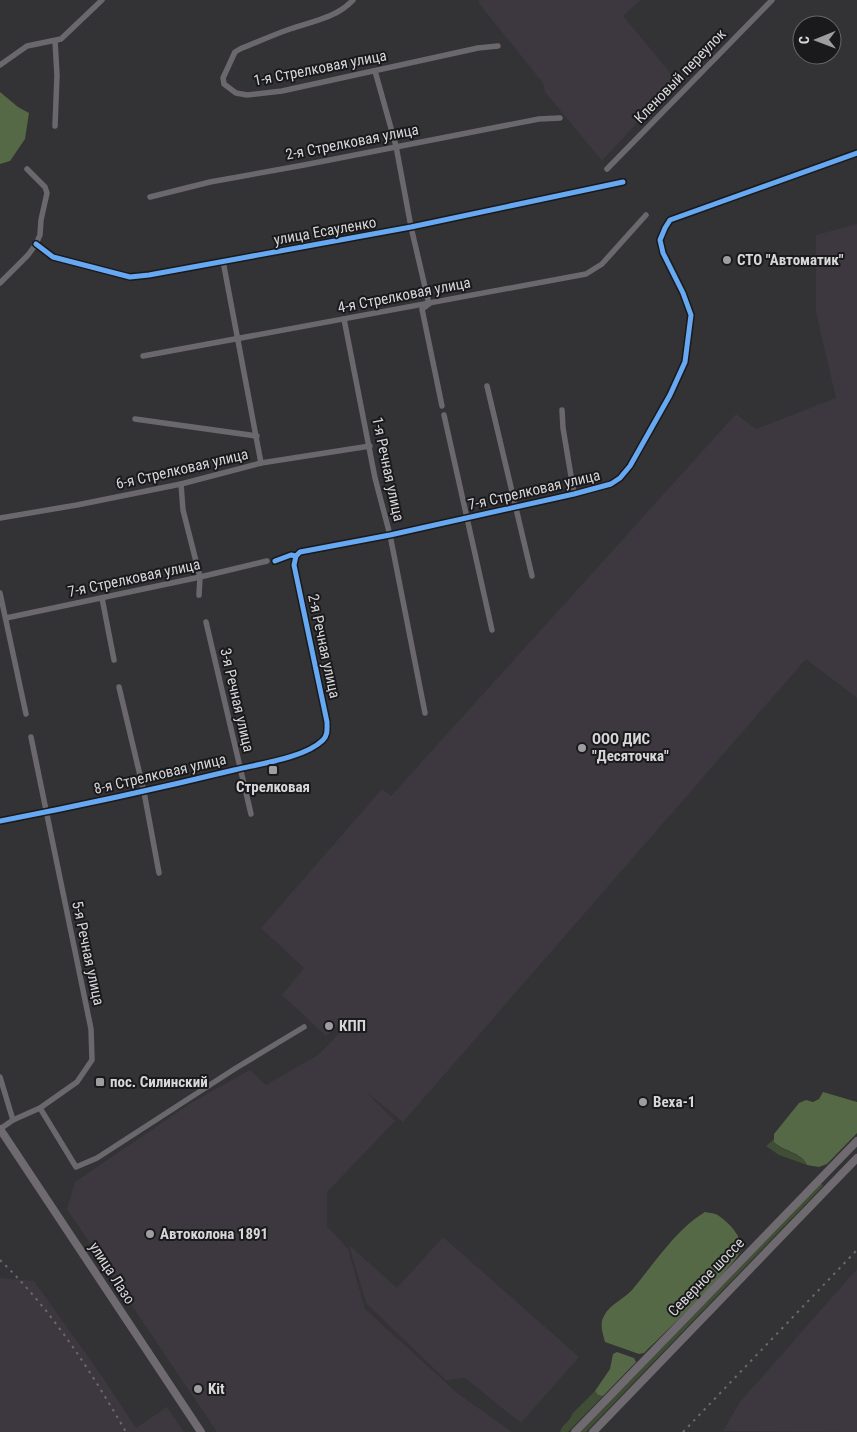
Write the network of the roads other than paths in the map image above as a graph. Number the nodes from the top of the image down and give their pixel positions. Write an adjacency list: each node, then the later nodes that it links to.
1 (102, 0): 4 (street)
2 (353, 0): 7 (street, 1-я Стрелковая улица)
3 (772, 0): 13 (street, Кленовый переулок)
4 (55, 41): 6 (street); 9 (street)
5 (498, 46): 7 (street, 1-я Стрелковая улица)
6 (0, 65)
7 (375, 70): 10 (street)
8 (560, 118): 10 (street, 2-я Стрелковая улица)
9 (54, 126)
10 (396, 146): 15 (street, 2-я Стрелковая улица); 17 (street)
11 (857, 153): 34 (street, 7-я Стрелковая улица)
12 (27, 169): 18 (street)
13 (606, 169)
14 (623, 182): 17 (street, улица Есауленко)
15 (150, 198)
16 (646, 215): 21 (street, 4-я Стрелковая улица)
17 (411, 228): 19 (street, улица Есауленко); 21 (street)
18 (36, 244): 19 (street, улица Есауленко); 20 (street)
19 (223, 261): 23 (street)
20 (0, 283)
21 (429, 304): 22 (street, 4-я Стрелковая улица); 26 (street)
22 (344, 319): 23 (street, 4-я Стрелковая улица); 31 (street, 1-я Речная улица)
23 (238, 339): 24 (street, 4-я Стрелковая улица); 30 (street)
24 (143, 356)
25 (487, 386): 35 (street)
26 (442, 406)
27 (562, 410): 34 (street)
28 (444, 415): 37 (street)
29 (135, 419): 30 (street)
30 (257, 436): 32 (street)
31 (370, 446): 32 (street, 6-я Стрелковая улица); 38 (street, 1-я Речная улица)
32 (261, 463): 33 (street, 6-я Стрелковая улица)
33 (181, 484): 36 (street, 6-я Стрелковая улица); 43 (street)
34 (574, 494): 35 (street, 7-я Стрелковая улица)
35 (516, 507): 37 (street, 7-я Стрелковая улица); 42 (street)
36 (0, 518)
37 (468, 518): 38 (street, 7-я Стрелковая улица); 49 (street)
38 (390, 535): 39 (street, 7-я Стрелковая улица); 52 (street, 1-я Речная улица)
39 (296, 556): 41 (street, 7-я Стрелковая улица); 55 (street, 2-я Речная улица)
40 (267, 561): 43 (street, 7-я Стрелковая улица)
41 (275, 561)
42 (532, 576)
43 (200, 577): 45 (street); 46 (street, 7-я Стрелковая улица)
44 (0, 592): 47 (street)
45 (199, 595)
46 (102, 598): 47 (street, 7-я Стрелковая улица); 50 (street)
47 (6, 618): 53 (street)
48 (206, 622): 56 (street, 3-я Речная улица)
49 (492, 630)
50 (114, 660)
51 (119, 686): 57 (street)
52 (425, 713)
53 (26, 714)
54 (30, 737): 58 (street, 5-я Речная улица)
55 (322, 741): 56 (street, 8-я Стрелковая улица)
56 (241, 769): 57 (street, 8-я Стрелковая улица); 59 (street, 3-я Речная улица)
57 (144, 792): 58 (street, 8-я Стрелковая улица); 61 (street)
58 (46, 812): 60 (street, 8-я Стрелковая улица); 64 (street, 5-я Речная улица)
59 (251, 814)
60 (0, 821)
61 (159, 873)
62 (304, 1027): 64 (street)
63 (0, 1077): 65 (street)
64 (40, 1108): 65 (street, 5-я Речная улица)
65 (13, 1120): 66 (street, 5-я Речная улица)
66 (0, 1129): 71 (main road, улица Лазо)
67 (857, 1141): 69 (main road, Северное шоссе)
68 (857, 1158): 70 (main road, Северное шоссе)
69 (822, 1177): 70 (main road); 72 (main road, Северное шоссе)
70 (831, 1185): 73 (main road, Северное шоссе)
71 (200, 1432)
72 (575, 1432)
73 (592, 1432)

